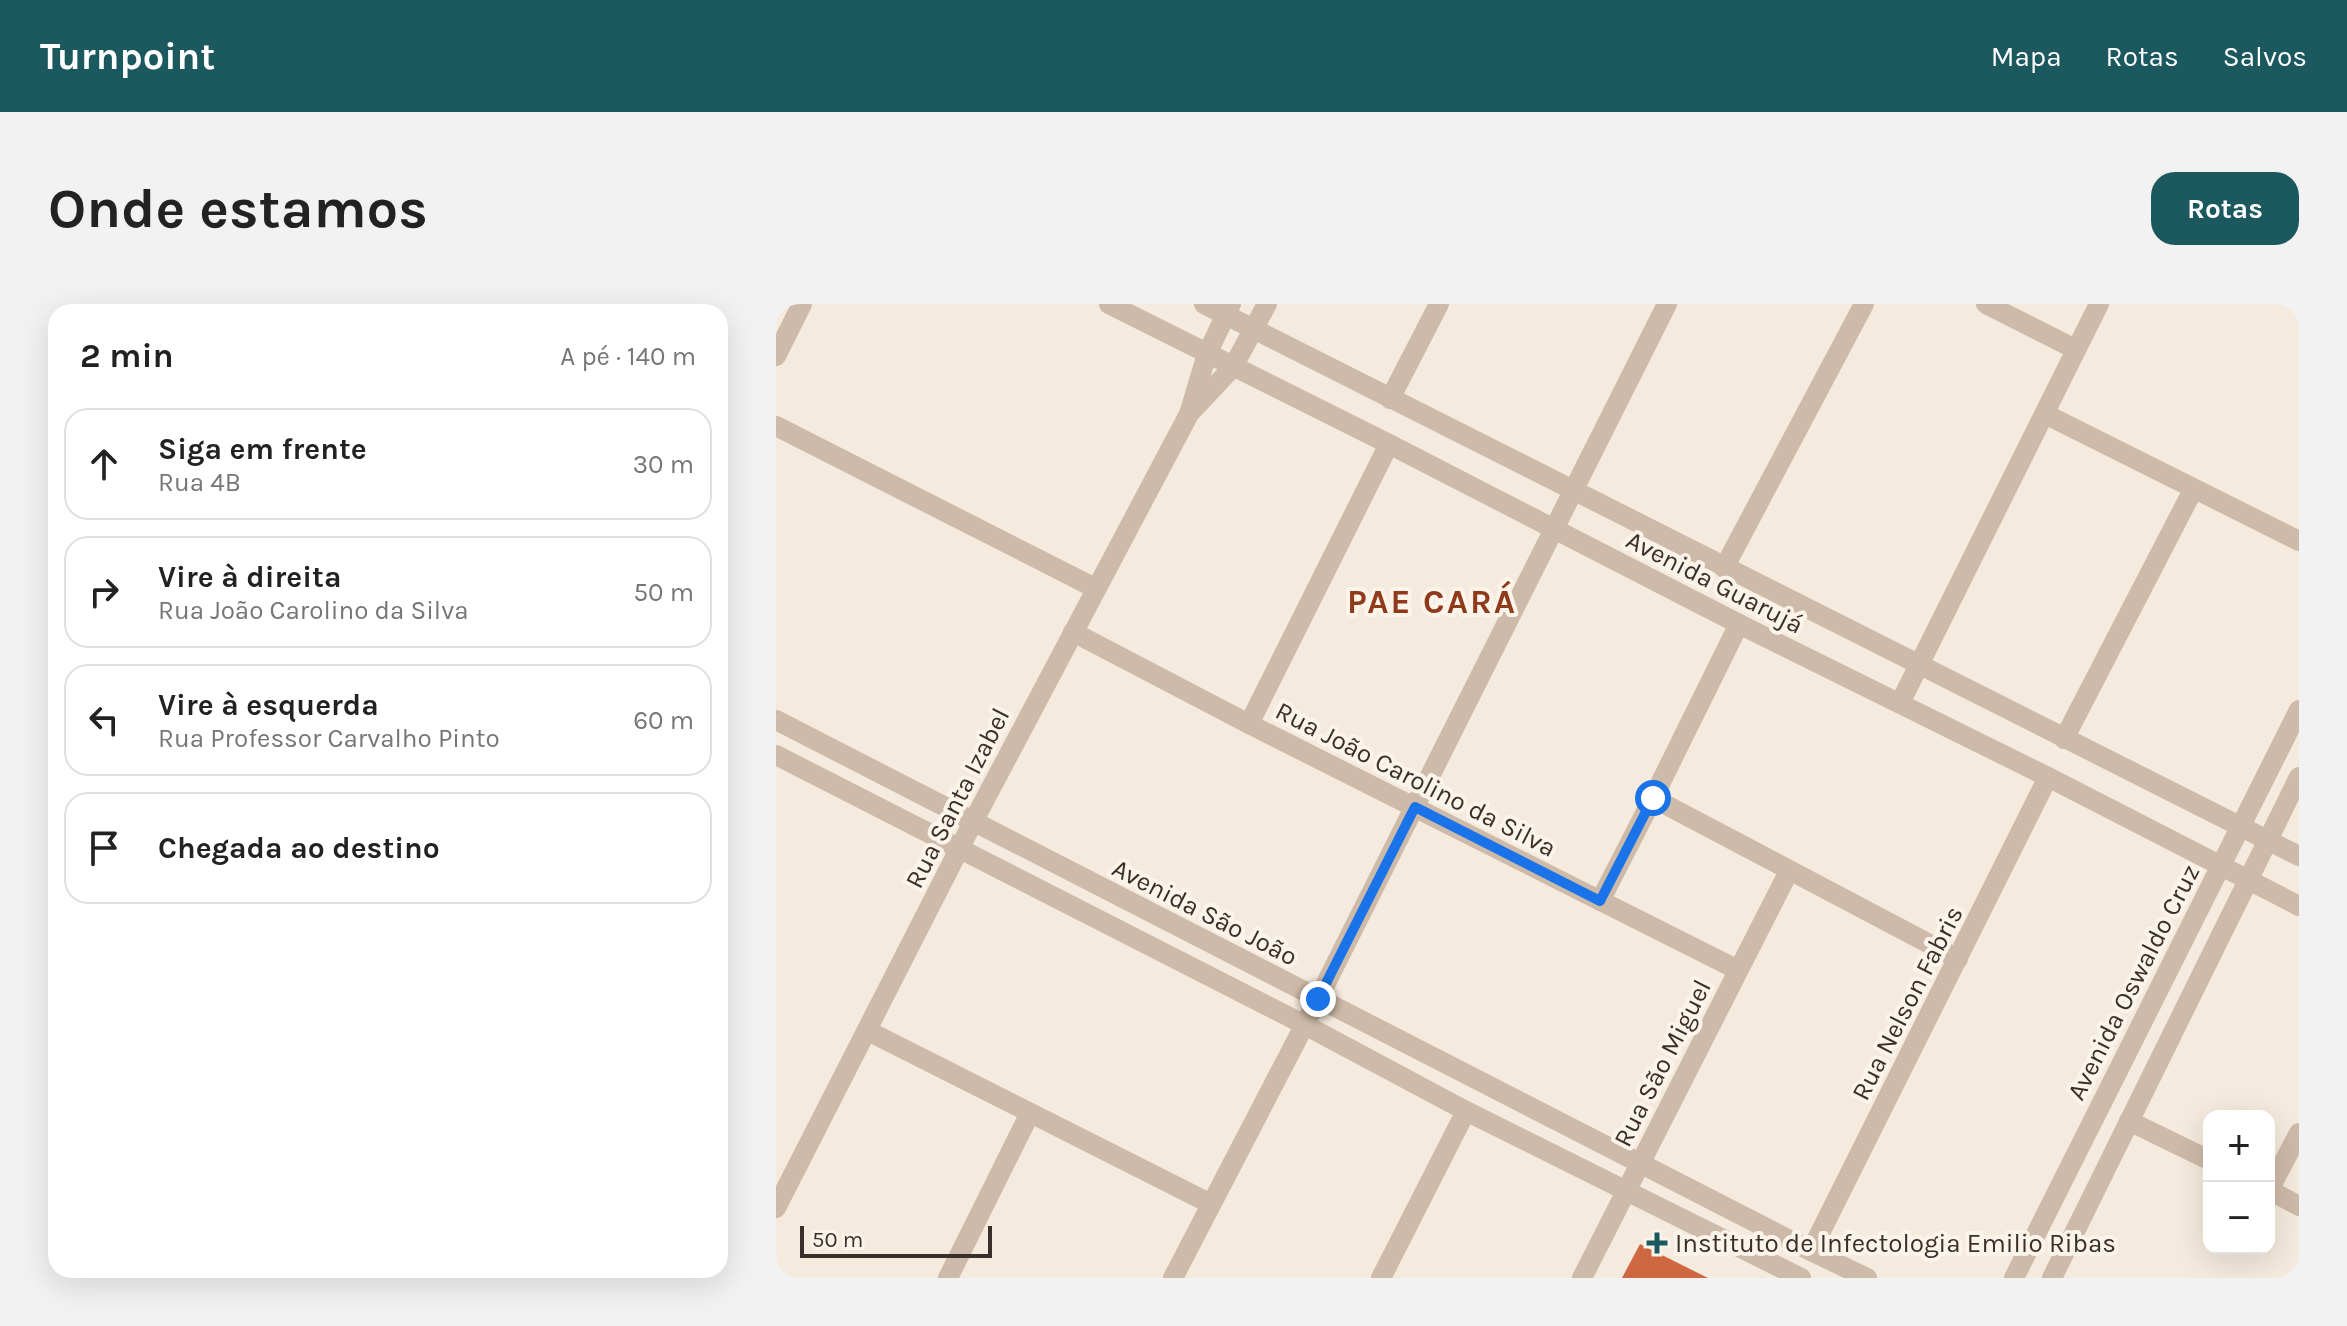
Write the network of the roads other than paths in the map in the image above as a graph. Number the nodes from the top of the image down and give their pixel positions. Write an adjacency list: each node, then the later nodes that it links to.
1 (802, 304): 14 (street)
2 (1109, 304): 13 (street, Avenida Guarujá)
3 (1204, 304): 10 (street, Avenida Guarujá)
4 (1267, 304): 11 (street, Rua Santa Izabel)
5 (1439, 304): 16 (street)
6 (1667, 304): 21 (street)
7 (1864, 304): 25 (street)
8 (1986, 304): 12 (street)
9 (2099, 304): 12 (street)
10 (1229, 310): 11 (street, Avenida Guarujá); 13 (street, Rua Santa Izabel)
11 (1253, 330): 15 (street, Rua Santa Izabel); 16 (street, Avenida Guarujá)
12 (2075, 349): 18 (street)
13 (1207, 354): 15 (street, Avenida Guarujá); 17 (street, Rua Santa Izabel)
14 (776, 356)
15 (1233, 367): 17 (street, Rua Santa Izabel); 20 (street, Avenida Guarujá)
16 (1390, 399): 21 (street, Avenida Guarujá)
17 (1189, 414): 26 (street, Rua Santa Izabel)
18 (2045, 414): 22 (street); 29 (street)
19 (776, 426): 26 (street)
20 (1389, 444): 23 (street, Avenida Guarujá); 33 (street)
21 (1572, 490): 23 (street); 25 (street, Avenida Guarujá)
22 (2193, 490): 24 (street); 34 (street)
23 (1553, 529): 27 (street, Avenida Guarujá); 39 (street)
24 (2299, 541)
25 (1724, 568): 29 (street, Avenida Guarujá)
26 (1095, 588): 28 (street, Rua Santa Izabel)
27 (1739, 624): 30 (street, Avenida Guarujá); 38 (street)
28 (1073, 632): 33 (street, Rua João Carolino da Silva); 40 (street, Rua Santa Izabel)
29 (1919, 665): 30 (street); 34 (street, Avenida Guarujá)
30 (1900, 703): 36 (street, Avenida Guarujá)
31 (2299, 710): 41 (street, Avenida Oswaldo Cruz)
32 (776, 720): 40 (street, Avenida São João)
33 (1249, 724): 39 (street, Rua João Carolino da Silva)
34 (2064, 739): 41 (street, Avenida Guarujá)
35 (776, 755): 43 (street)
36 (2048, 777): 45 (street, Avenida Guarujá); 50 (street, Rua Nelson Fabris)
37 (2299, 777): 42 (street)
38 (1653, 798): 46 (street); 48 (street)
39 (1415, 807): 48 (street, Rua João Carolino da Silva); 52 (street)
40 (973, 822): 43 (street, Rua Santa Izabel); 52 (street, Avenida São João)
41 (2240, 827): 42 (street, Avenida Guarujá); 45 (street, Avenida Oswaldo Cruz)
42 (2267, 840): 44 (street, Avenida Guarujá); 47 (street)
43 (960, 849): 53 (street); 54 (street, Rua Santa Izabel)
44 (2299, 856)
45 (2220, 866): 47 (street, Avenida Guarujá); 74 (street, Avenida Oswaldo Cruz)
46 (1789, 871): 50 (street); 51 (street, Rua São Miguel)
47 (2247, 880): 49 (street, Avenida Guarujá); 57 (street)
48 (1600, 901): 51 (street, Rua João Carolino da Silva)
49 (2299, 906)
50 (1958, 959): 67 (street, Rua Nelson Fabris)
51 (1738, 970): 60 (street, Rua São Miguel)
52 (1318, 999): 53 (street); 60 (street, Avenida São João)
53 (1305, 1025): 55 (street); 64 (street)
54 (868, 1031): 56 (street); 66 (street, Rua Santa Izabel)
55 (1466, 1111): 62 (street); 70 (street)
56 (1030, 1113): 64 (street); 68 (street)
57 (2129, 1121): 59 (street); 75 (street)
58 (2299, 1133): 61 (street)
59 (2203, 1157)
60 (1640, 1164): 62 (street, Rua São Miguel); 67 (street, Avenida São João)
61 (2273, 1182)
62 (1626, 1191): 71 (street, Rua São Miguel); 72 (street)
63 (2275, 1193): 65 (street)
64 (1211, 1204): 69 (street)
65 (2299, 1206)
66 (776, 1208)
67 (1811, 1251): 73 (street, Avenida São João)
68 (948, 1278)
69 (1173, 1278)
70 (1381, 1278)
71 (1582, 1278)
72 (1801, 1278)
73 (1867, 1278)
74 (2014, 1278)
75 (2052, 1278)

